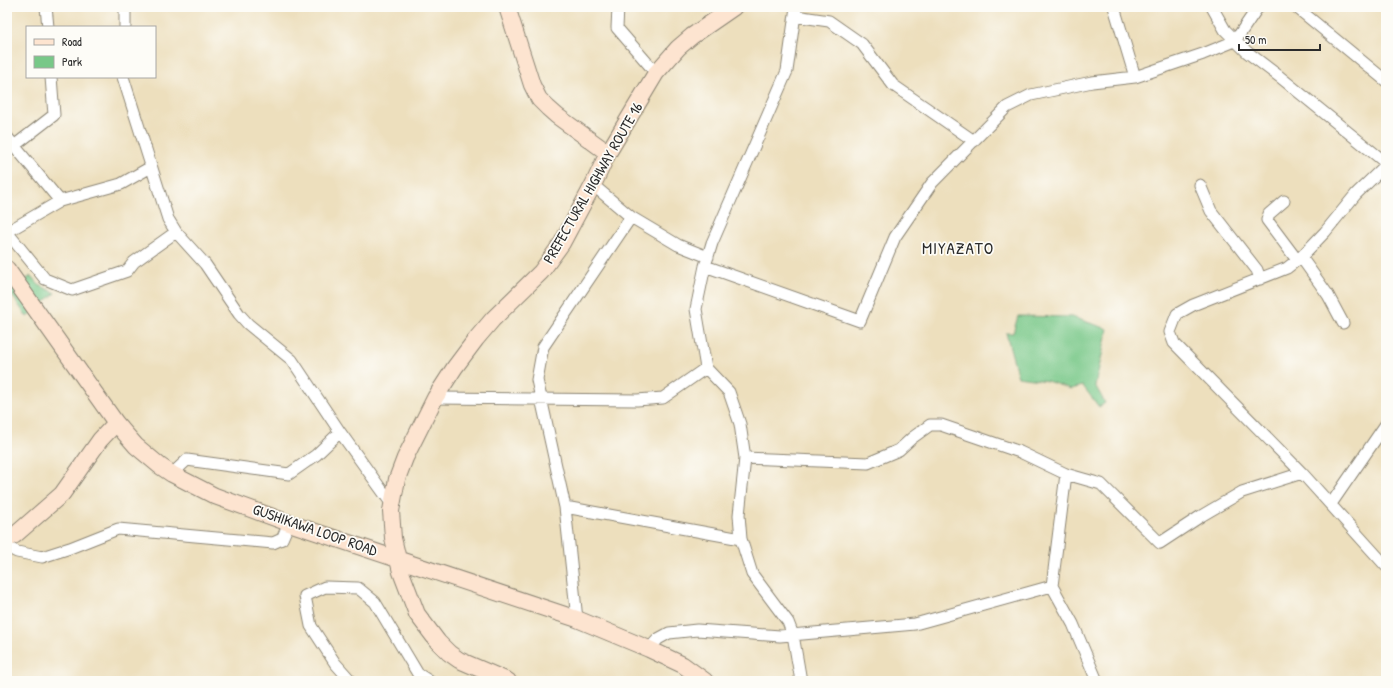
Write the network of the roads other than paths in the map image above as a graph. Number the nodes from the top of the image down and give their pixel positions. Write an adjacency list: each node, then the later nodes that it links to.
1 (46, 7): 11 (street)
2 (125, 7): 12 (street)
3 (507, 7): 22 (main road)
4 (618, 7): 14 (street)
5 (734, 7): 14 (main road, PREFECTURAL HIGHWAY ROUTE 16)
6 (1114, 7): 15 (street)
7 (1212, 7): 13 (street)
8 (1258, 7): 13 (street)
9 (1296, 7): 18 (street)
10 (796, 11): 20 (street); 33 (street)
11 (48, 26)
12 (125, 26)
13 (1235, 41): 15 (street); 23 (street)
14 (656, 73): 22 (main road, PREFECTURAL HIGHWAY ROUTE 16)
15 (1135, 77): 20 (street)
16 (51, 78): 21 (street)
17 (123, 78): 24 (street)
18 (1386, 81)
19 (7, 137): 21 (street)
20 (974, 141): 33 (street)
21 (14, 146): 27 (street)
22 (608, 153): 25 (main road, PREFECTURAL HIGHWAY ROUTE 16)
23 (1386, 164): 32 (street)
24 (151, 167): 27 (street); 31 (street)
25 (593, 185): 29 (street); 38 (main road, PREFECTURAL HIGHWAY ROUTE 16)
26 (1200, 185): 35 (street)
27 (60, 201): 30 (street)
28 (1284, 201): 32 (street)
29 (631, 218): 33 (street); 39 (street)
30 (7, 232): 31 (street)
31 (176, 232): 42 (street)
32 (1299, 258): 35 (street); 36 (street)
33 (707, 261): 37 (street)
34 (7, 269): 40 (main road, GUSHIKAWA LOOP ROAD)
35 (1260, 279): 44 (street)
36 (1343, 323)
37 (706, 368): 39 (street); 43 (street)
38 (435, 398): 39 (street); 47 (main road, PREFECTURAL HIGHWAY ROUTE 16)
39 (542, 400): 49 (street)
40 (116, 423): 45 (main road, GUSHIKAWA LOOP ROAD); 51 (main road)
41 (1386, 424): 48 (street)
42 (340, 432): 45 (street); 47 (street)
43 (745, 458): 46 (street); 52 (street)
44 (1302, 473): 46 (street); 48 (street)
45 (172, 474): 50 (main road, GUSHIKAWA LOOP ROAD)
46 (1066, 474): 56 (street)
47 (391, 503): 54 (main road, PREFECTURAL HIGHWAY ROUTE 16)
48 (1331, 504): 55 (street)
49 (565, 507): 52 (street); 57 (street)
50 (289, 522): 53 (street); 54 (main road, GUSHIKAWA LOOP ROAD)
51 (7, 539)
52 (741, 539): 58 (street)
53 (7, 547)
54 (398, 558): 57 (main road, GUSHIKAWA LOOP ROAD); 62 (main road, PREFECTURAL HIGHWAY ROUTE 16)
55 (1386, 566)
56 (1052, 586): 58 (street); 65 (street)
57 (577, 619): 59 (main road, GUSHIKAWA LOOP ROAD)
58 (793, 636): 59 (street); 64 (street)
59 (649, 648): 63 (main road, GUSHIKAWA LOOP ROAD)
60 (351, 681): 61 (street)
61 (429, 681)
62 (508, 681)
63 (705, 681)
64 (801, 681)
65 (1097, 681)

